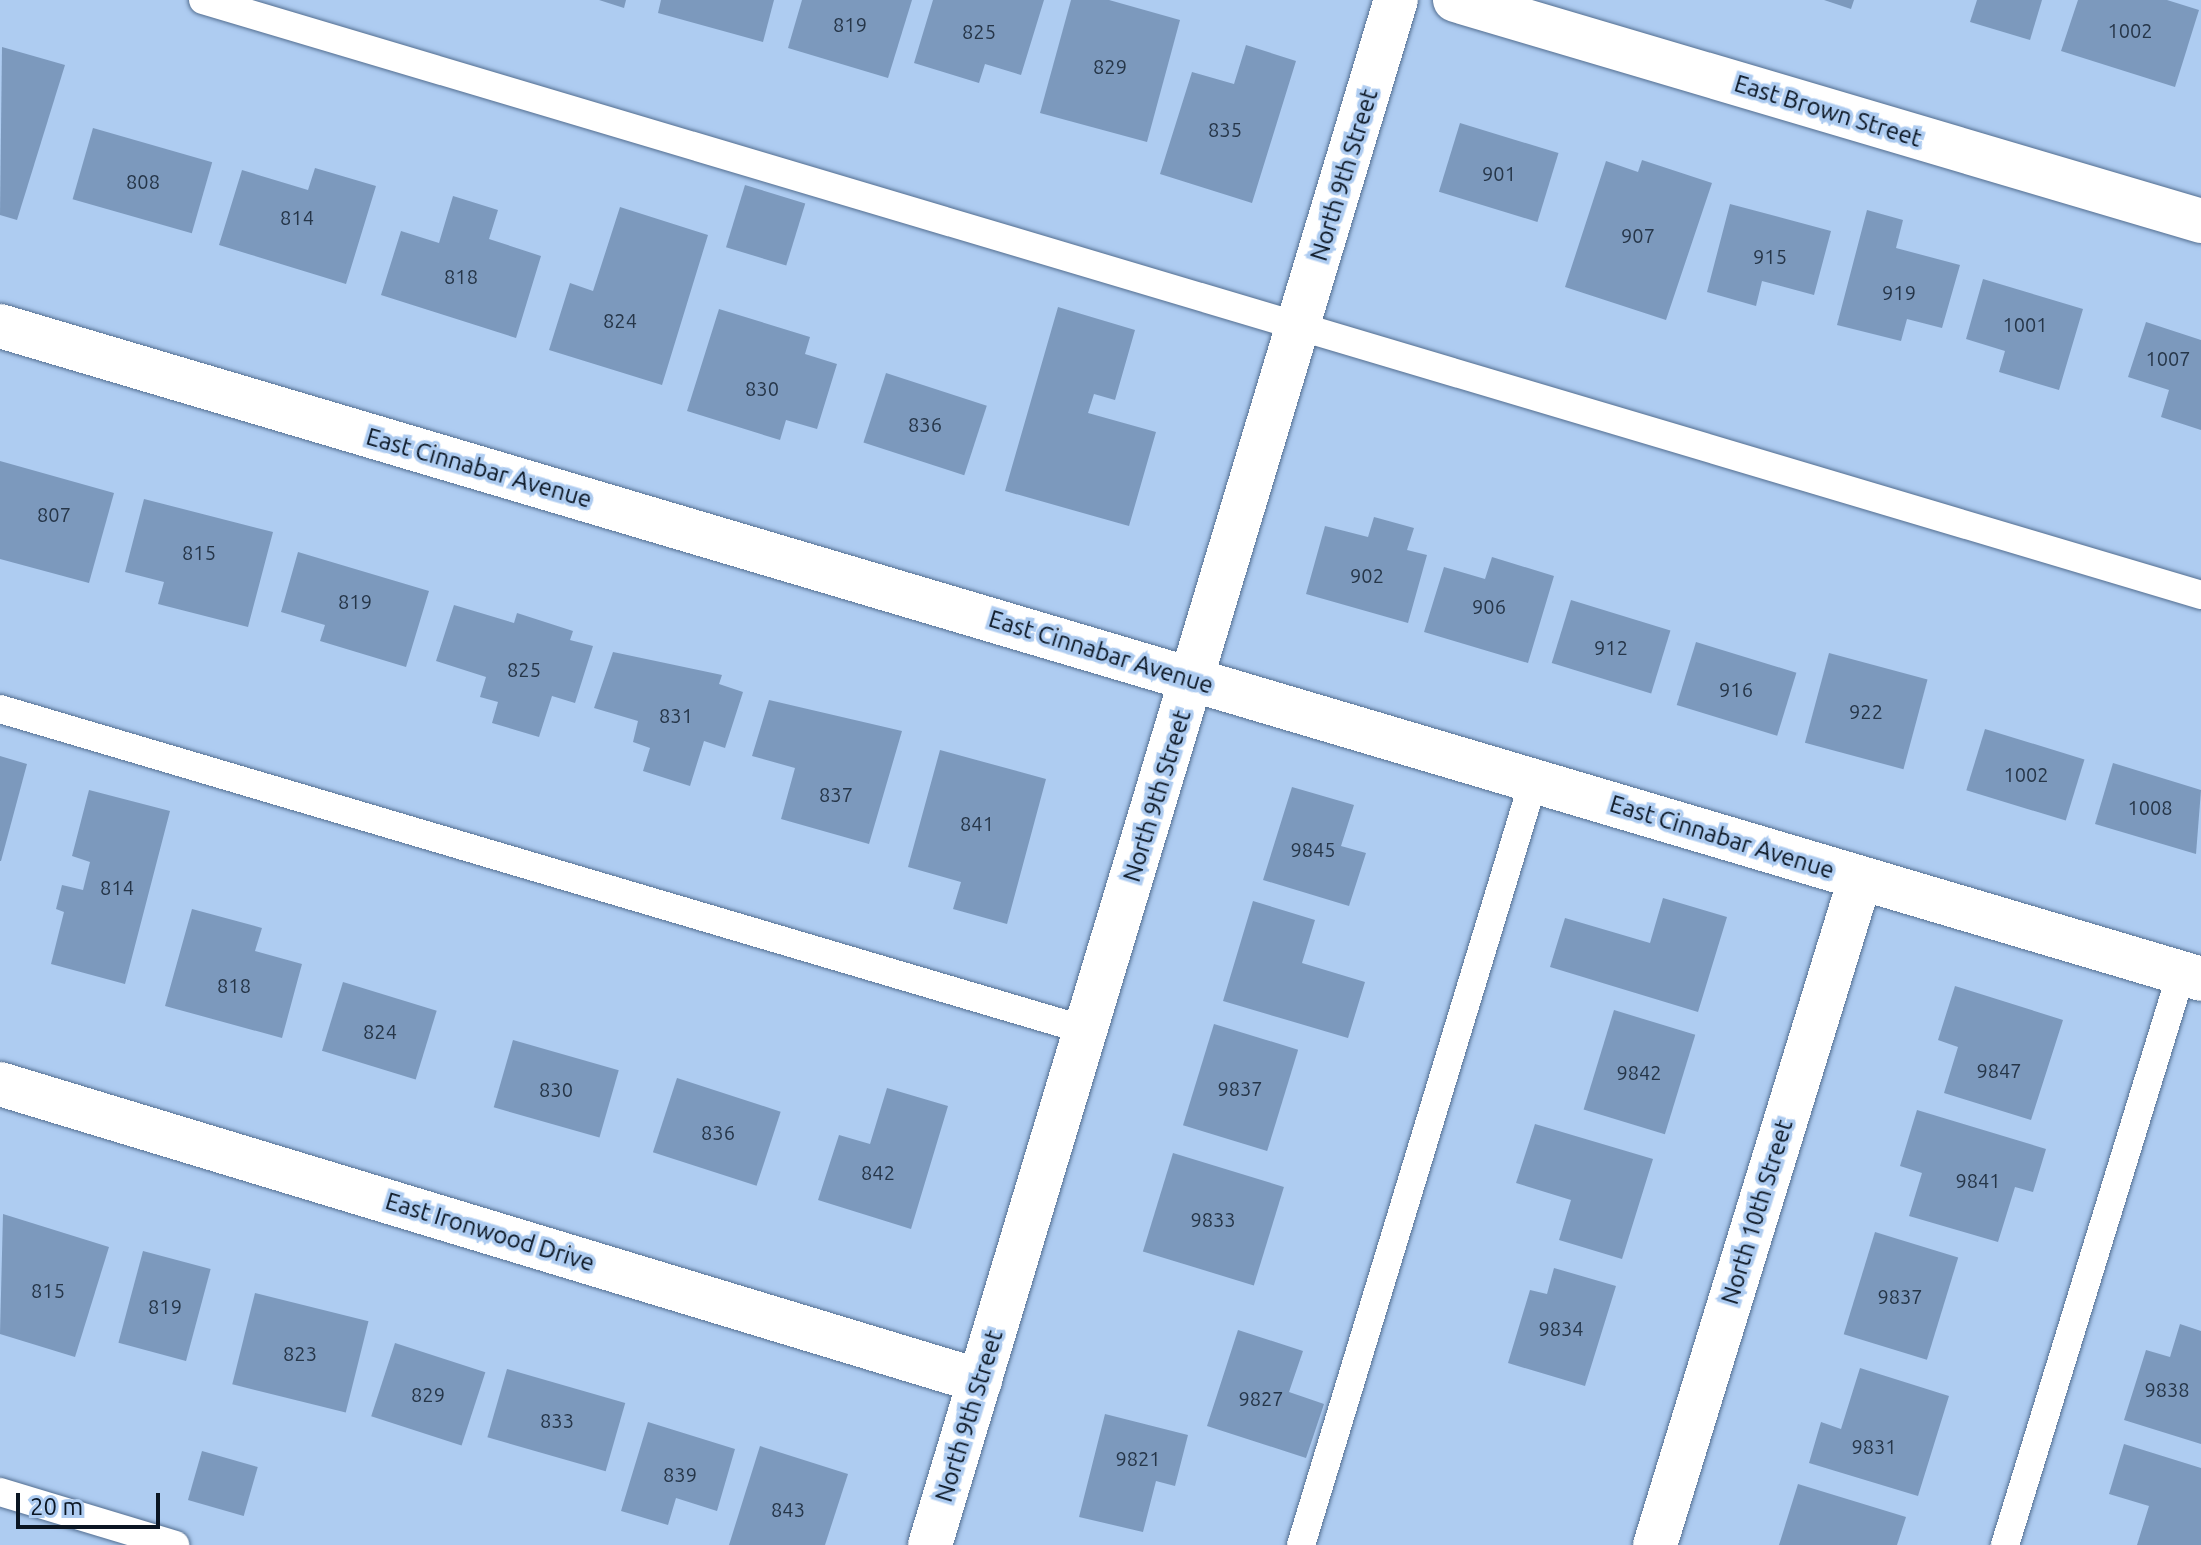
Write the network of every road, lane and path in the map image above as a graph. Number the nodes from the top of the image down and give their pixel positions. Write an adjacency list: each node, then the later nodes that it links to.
1 (203, 0): 6 (lane)
2 (1396, 0): 6 (street, North 9th Street)
3 (1455, 0): 4 (street, East Brown Street)
4 (2201, 221)
5 (0, 326): 8 (street, East Cinnabar Avenue)
6 (1298, 328): 7 (lane); 8 (street, North 9th Street)
7 (2201, 595)
8 (1193, 679): 10 (street, East Cinnabar Avenue); 13 (street, North 9th Street)
9 (0, 709): 13 (lane)
10 (1534, 779): 11 (street, East Cinnabar Avenue); 19 (lane)
11 (1860, 879): 12 (street, East Cinnabar Avenue); 20 (street, North 10th Street)
12 (2191, 976): 21 (lane)
13 (1085, 1030): 15 (street, North 9th Street)
14 (0, 1084): 15 (street, East Ironwood Drive)
15 (980, 1381): 18 (street, North 9th Street)
16 (0, 1492): 17 (lane)
17 (175, 1545)
18 (930, 1545)
19 (1301, 1545)
20 (1655, 1545)
21 (2005, 1545)

